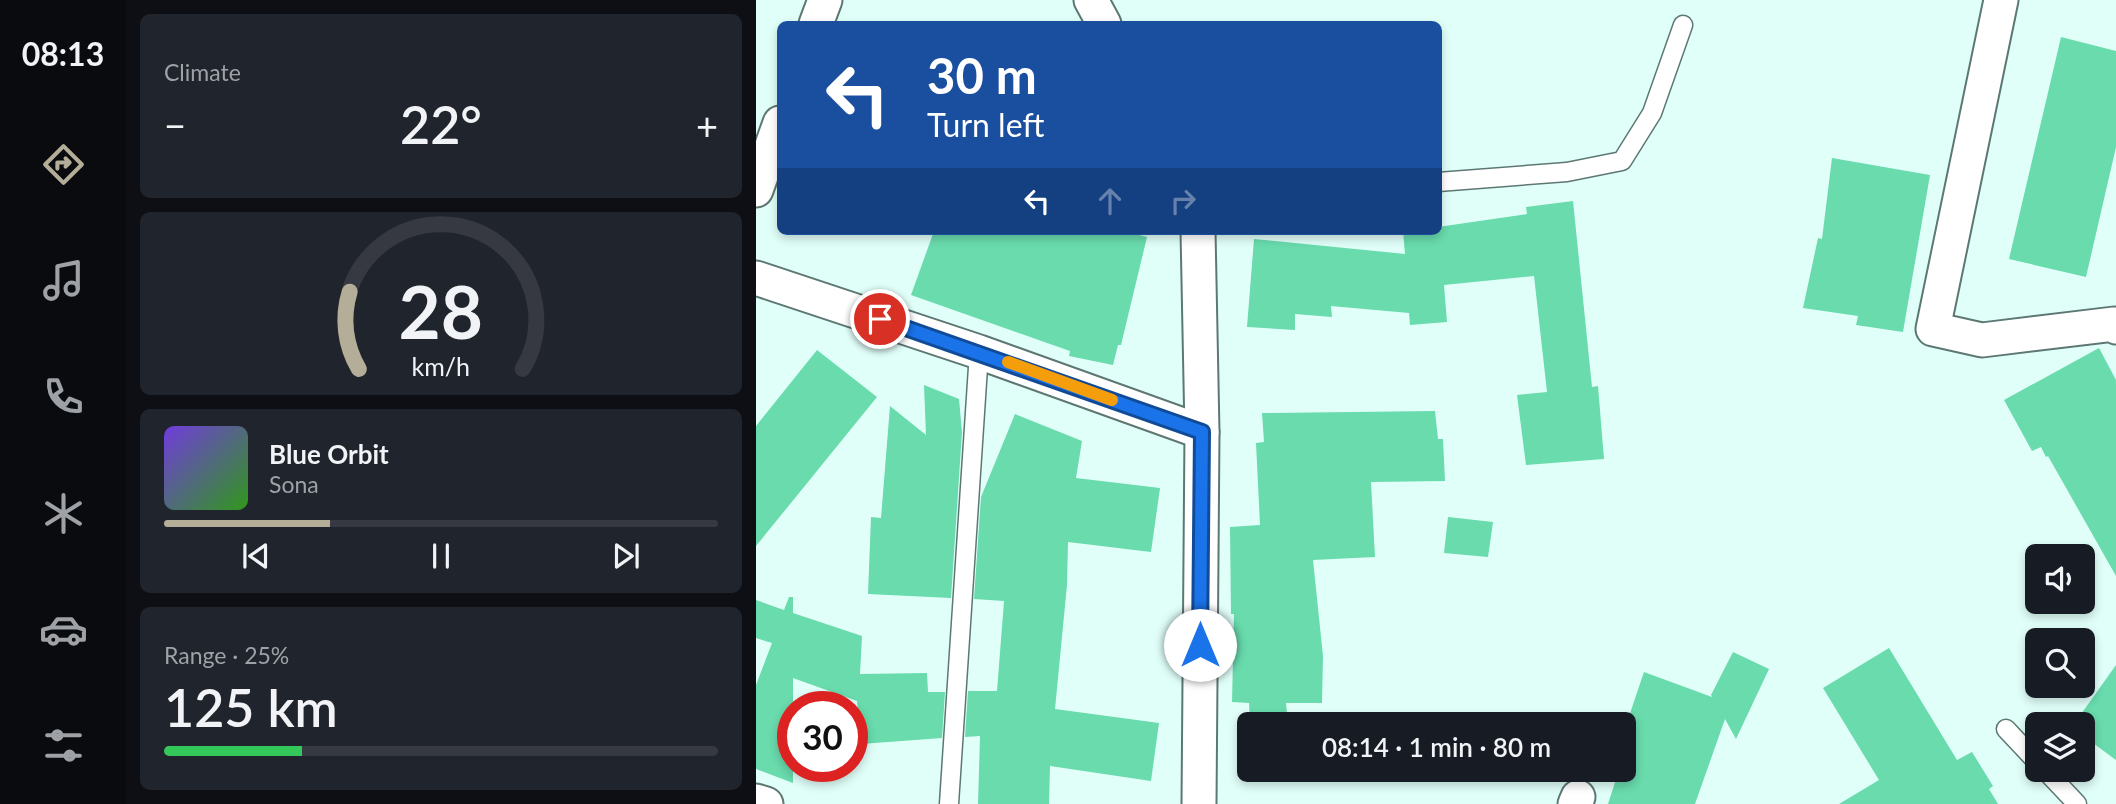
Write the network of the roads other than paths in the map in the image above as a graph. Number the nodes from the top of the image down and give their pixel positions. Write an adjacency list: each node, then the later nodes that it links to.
1 (825, 0): 4 (street)
2 (1091, 0): 5 (street)
3 (2001, 0): 12 (street)
4 (817, 21)
5 (1102, 21)
6 (1683, 25): 8 (lane)
7 (777, 131): 9 (street)
8 (1442, 182)
9 (756, 190)
10 (1198, 235): 14 (street)
11 (756, 278): 13 (street)
12 (2116, 327)
13 (979, 352): 14 (street); 20 (lane)
14 (1202, 432): 21 (street)
15 (2006, 729): 16 (lane)
16 (2025, 749)
17 (2056, 782): 22 (lane)
18 (756, 800): 19 (street)
19 (766, 804)
20 (949, 804)
21 (1199, 804)
22 (2077, 804)

